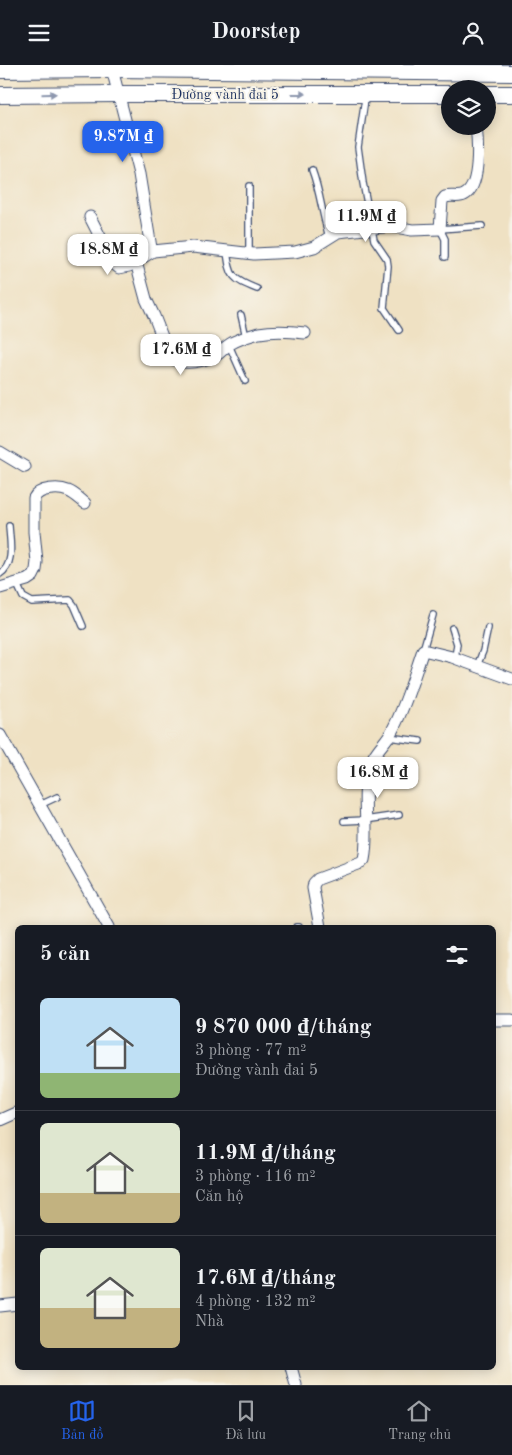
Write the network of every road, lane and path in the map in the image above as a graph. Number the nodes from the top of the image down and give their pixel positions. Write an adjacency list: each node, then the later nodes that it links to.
1 (111, 67): 2 (main road, Đường vành đai 5); 3 (main road, Đường vành đai 5); 4 (street)
2 (0, 70)
3 (508, 73): 6 (main road)
4 (118, 93): 5 (main road, Đường vành đai 5, one-way to 5); 7 (main road, Đường vành đai 5, one-way to 4); 17 (street)
5 (441, 94)
6 (508, 94)
7 (0, 95)
8 (365, 99): 14 (lane)
9 (477, 135): 15 (street)
10 (312, 170): 16 (lane)
11 (250, 185): 19 (lane)
12 (90, 217): 21 (street)
13 (482, 225): 15 (lane)
14 (373, 229): 15 (street); 16 (street); 24 (lane)
15 (440, 229): 20 (lane)
16 (329, 237): 19 (street)
17 (153, 251): 18 (street); 21 (street)
18 (227, 251): 19 (street); 22 (lane)
19 (249, 253)
20 (446, 257)
21 (136, 262): 27 (street)
22 (257, 289)
23 (241, 315): 26 (lane)
24 (398, 331)
25 (305, 333): 26 (street)
26 (246, 337): 27 (street)
27 (229, 345): 28 (lane)
28 (244, 381)
29 (0, 452): 30 (street)
30 (25, 467)
31 (85, 503): 34 (street)
32 (9, 526): 33 (lane)
33 (0, 575)
34 (17, 584): 35 (street); 37 (lane)
35 (0, 588)
36 (433, 615): 40 (lane)
37 (83, 626)
38 (452, 628): 41 (lane)
39 (488, 628): 42 (lane)
40 (423, 650): 41 (street); 45 (street)
41 (455, 658): 42 (street)
42 (477, 666): 43 (street)
43 (512, 679)
44 (0, 735): 48 (street)
45 (388, 737): 46 (lane); 50 (street)
46 (420, 741)
47 (57, 797): 48 (lane)
48 (40, 805): 52 (street)
49 (398, 815): 50 (lane)
50 (365, 820): 51 (lane); 53 (street)
51 (344, 821)
52 (108, 925)
53 (320, 925)
54 (496, 1020): 55 (street)
55 (512, 1020)
56 (15, 1113): 57 (street)
57 (0, 1120)
58 (15, 1304): 59 (street)
59 (0, 1306)
60 (292, 1370): 61 (street)
61 (296, 1385)

